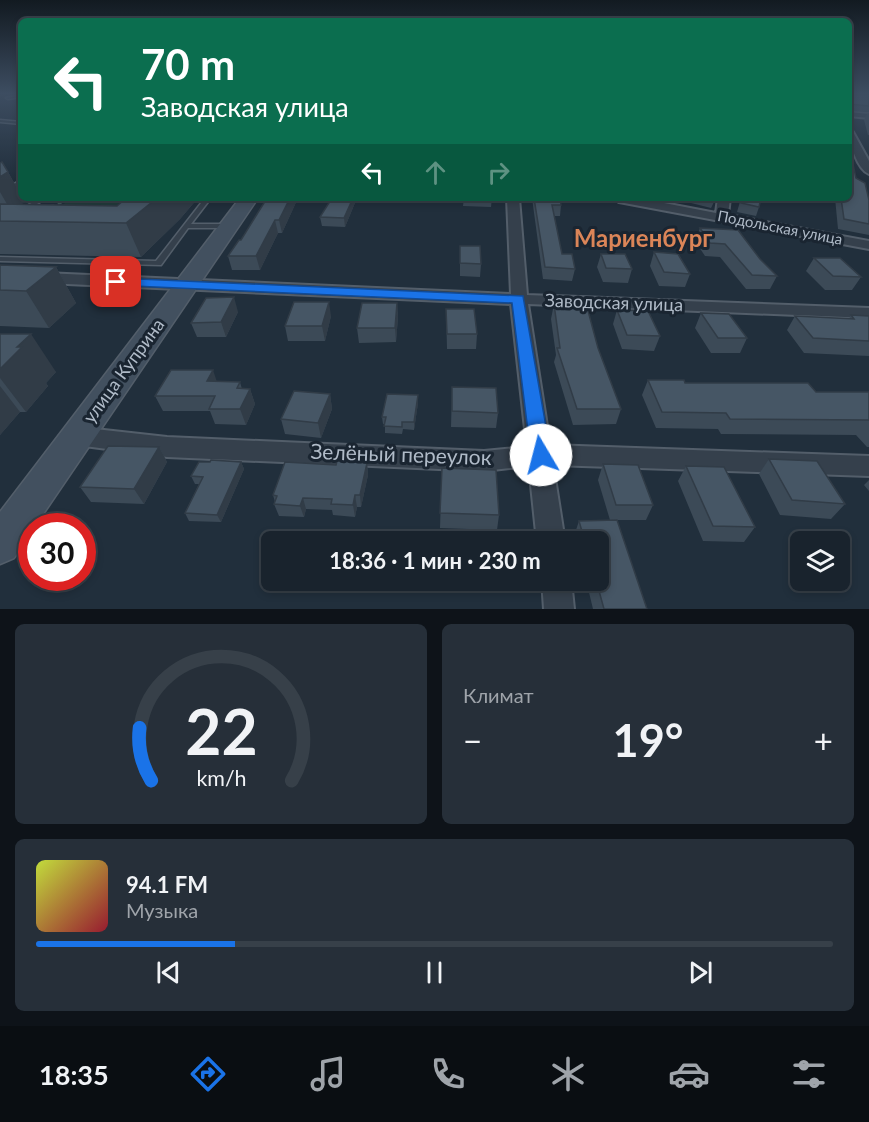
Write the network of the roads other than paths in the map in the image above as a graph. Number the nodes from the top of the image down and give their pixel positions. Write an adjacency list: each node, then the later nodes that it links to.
1 (852, 138): 2 (street)
2 (869, 171)
3 (18, 184): 4 (lane)
4 (0, 194)
5 (38, 201): 11 (lane)
6 (206, 201): 13 (lane)
7 (247, 201): 14 (street, улица Куприна)
8 (513, 201): 19 (street)
9 (636, 201): 12 (street, Подольская улица)
10 (724, 201): 12 (street)
11 (18, 214)
12 (722, 216): 15 (street, Подольская улица)
13 (186, 226): 14 (lane); 16 (lane)
14 (228, 226): 18 (street, улица Куприна)
15 (869, 245)
16 (0, 259)
17 (0, 276): 18 (street, Заводская улица)
18 (185, 286): 19 (street, Заводская улица); 21 (street, улица Куприна)
19 (519, 299): 20 (street, Заводская улица); 22 (street)
20 (869, 313)
21 (77, 436): 22 (street, Зелёный переулок); 25 (street, улица Куприна)
22 (541, 455): 23 (street, Зелёный переулок); 24 (street)
23 (869, 466)
24 (550, 531)
25 (0, 544)
26 (557, 591): 27 (street)
27 (559, 609)

